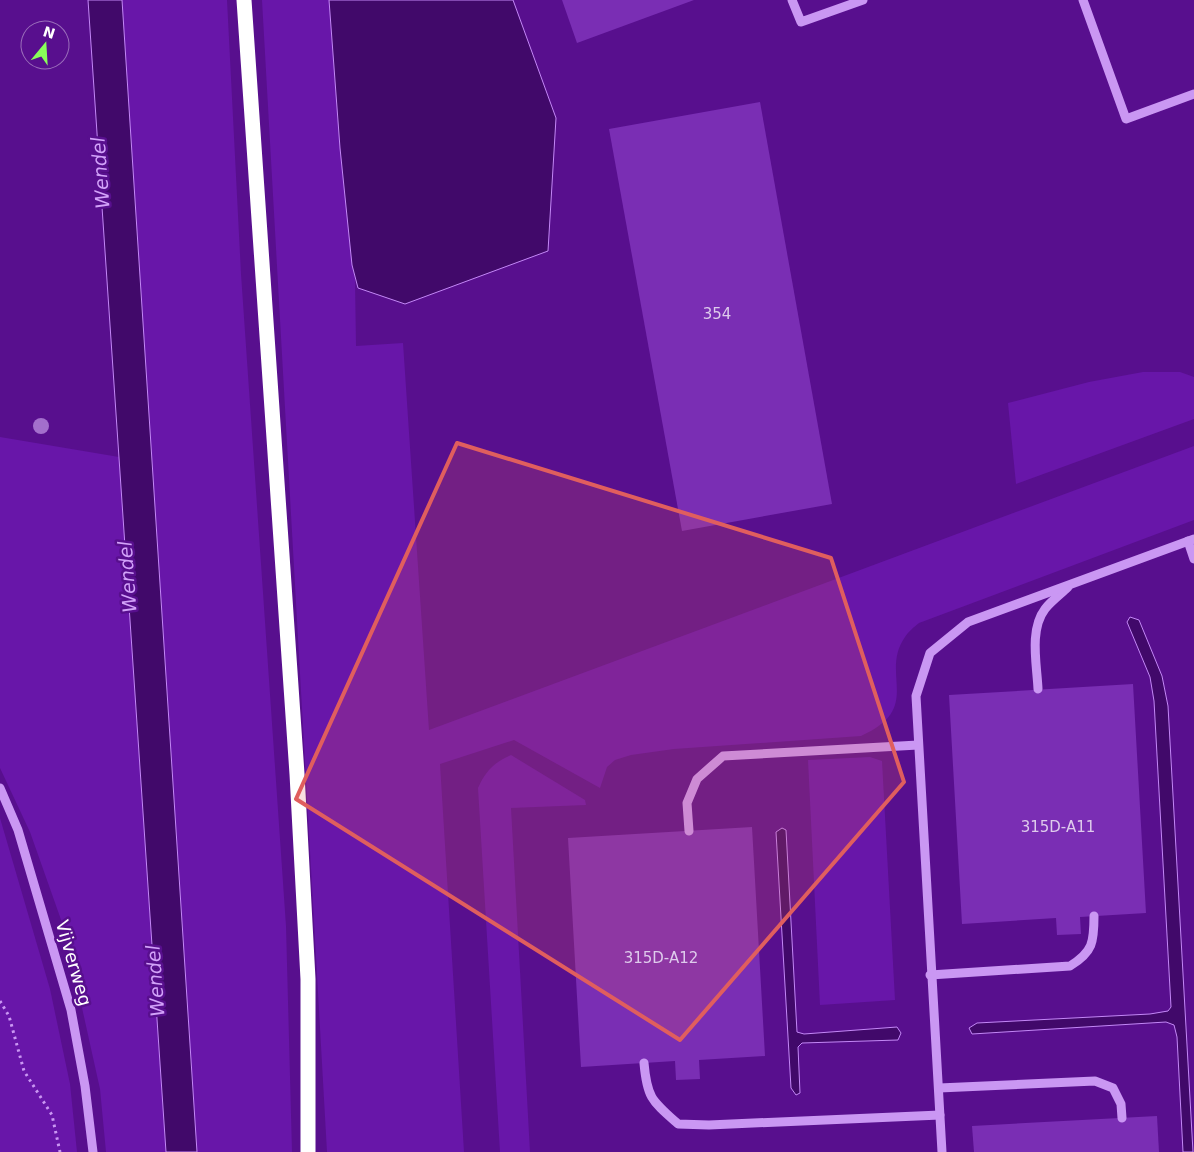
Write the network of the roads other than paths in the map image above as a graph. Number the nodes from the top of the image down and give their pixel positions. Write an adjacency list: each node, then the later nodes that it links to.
1 (244, 0): 20 (highway)
2 (792, 0): 3 (street)
3 (863, 0)
4 (1083, 0): 5 (street)
5 (1194, 94)
6 (1191, 540): 7 (street); 8 (street)
7 (1194, 559)
8 (1072, 584): 9 (street); 10 (street)
9 (1038, 689)
10 (918, 745): 12 (street); 14 (street)
11 (0, 788): 19 (street, Vijverweg)
12 (689, 831)
13 (1094, 916): 14 (street)
14 (930, 975): 16 (street)
15 (644, 1063): 17 (street)
16 (939, 1088): 17 (street); 18 (street)
17 (940, 1115): 21 (street)
18 (1122, 1118)
19 (93, 1152)
20 (308, 1152)
21 (942, 1152)

